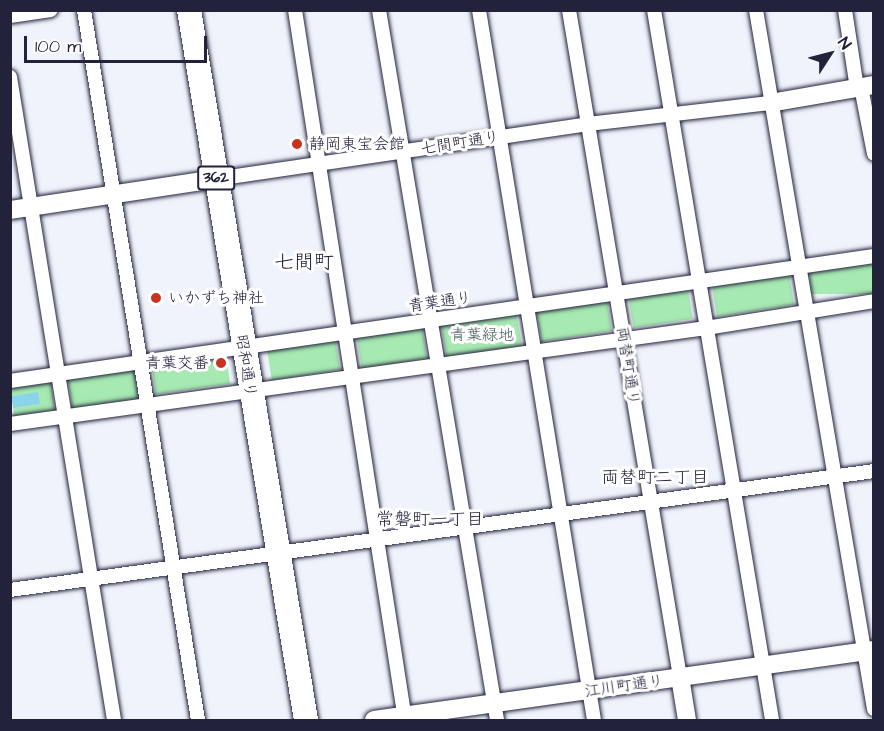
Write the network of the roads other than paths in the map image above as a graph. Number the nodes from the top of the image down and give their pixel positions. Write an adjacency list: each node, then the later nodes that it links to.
1 (51, 10): 11 (street)
2 (84, 10): 22 (street)
3 (189, 10): 21 (highway, 昭和通り / 362)
4 (295, 10): 20 (street)
5 (379, 10): 18 (street)
6 (479, 10): 17 (street)
7 (569, 10): 16 (street, 両替町通り)
8 (654, 10): 15 (street)
9 (756, 10): 14 (street)
10 (845, 10): 13 (street)
11 (10, 16)
12 (10, 77): 23 (street)
13 (864, 86): 14 (street, 七間町通り); 19 (street)
14 (770, 103): 15 (street, 七間町通り); 26 (street)
15 (671, 116): 16 (street, 七間町通り); 27 (street)
16 (588, 124): 17 (street, 七間町通り); 28 (street, 両替町通り)
17 (499, 136): 18 (street, 七間町通り); 30 (street)
18 (402, 152): 20 (street, 七間町通り); 32 (street)
19 (873, 154)
20 (316, 164): 21 (street, 七間町通り); 34 (street)
21 (216, 179): 22 (street, 七間町通り); 36 (highway, 昭和通り / 362)
22 (113, 195): 23 (street, 七間町通り); 38 (street)
23 (32, 207): 24 (street, 七間町通り); 40 (street)
24 (10, 210)
25 (873, 256): 26 (street, 青葉通り)
26 (799, 267): 27 (street, 青葉通り); 31 (street)
27 (698, 282): 28 (street, 青葉通り); 33 (street)
28 (616, 295): 30 (street, 青葉通り); 35 (street, 両替町通り)
29 (873, 301): 31 (street)
30 (527, 307): 32 (street, 青葉通り); 37 (street)
31 (807, 312): 33 (street); 48 (street)
32 (430, 320): 34 (street, 青葉通り); 39 (street)
33 (706, 328): 35 (street); 49 (street)
34 (346, 331): 36 (street, 青葉通り); 41 (street)
35 (623, 338): 37 (street); 50 (street, 両替町通り)
36 (243, 345): 38 (street, 青葉通り); 43 (highway, 昭和通り / 362)
37 (534, 349): 39 (street); 51 (street)
38 (140, 362): 40 (street, 青葉通り); 44 (street)
39 (437, 364): 41 (street); 52 (street)
40 (58, 375): 42 (street, 青葉通り); 45 (street)
41 (353, 375): 43 (street); 53 (street)
42 (10, 381)
43 (250, 391): 44 (street); 54 (highway, 昭和通り / 362)
44 (148, 404): 45 (street); 55 (street)
45 (65, 416): 46 (street); 56 (street)
46 (10, 424)
47 (873, 471): 48 (street)
48 (832, 478): 49 (street); 58 (street)
49 (735, 489): 50 (street); 59 (street)
50 (650, 501): 51 (street); 60 (street, 両替町通り)
51 (558, 514): 52 (street); 61 (street)
52 (464, 527): 53 (street); 63 (street)
53 (377, 539): 54 (street); 64 (street)
54 (277, 553): 55 (street); 67 (highway, 昭和通り / 362)
55 (173, 567): 56 (street); 66 (street)
56 (91, 578): 57 (street); 65 (street)
57 (10, 590)
58 (869, 651): 59 (street, 江川町通り); 62 (street)
59 (763, 666): 60 (street, 江川町通り); 71 (street)
60 (680, 677): 61 (street, 江川町通り); 70 (street, 両替町通り)
61 (589, 691): 63 (street, 江川町通り); 69 (street)
62 (873, 709)
63 (495, 712): 64 (street, 江川町通り)
64 (405, 718): 68 (street, 江川町通り)
65 (114, 720)
66 (198, 720)
67 (306, 720)
68 (374, 720)
69 (594, 720)
70 (687, 720)
71 (772, 720)

